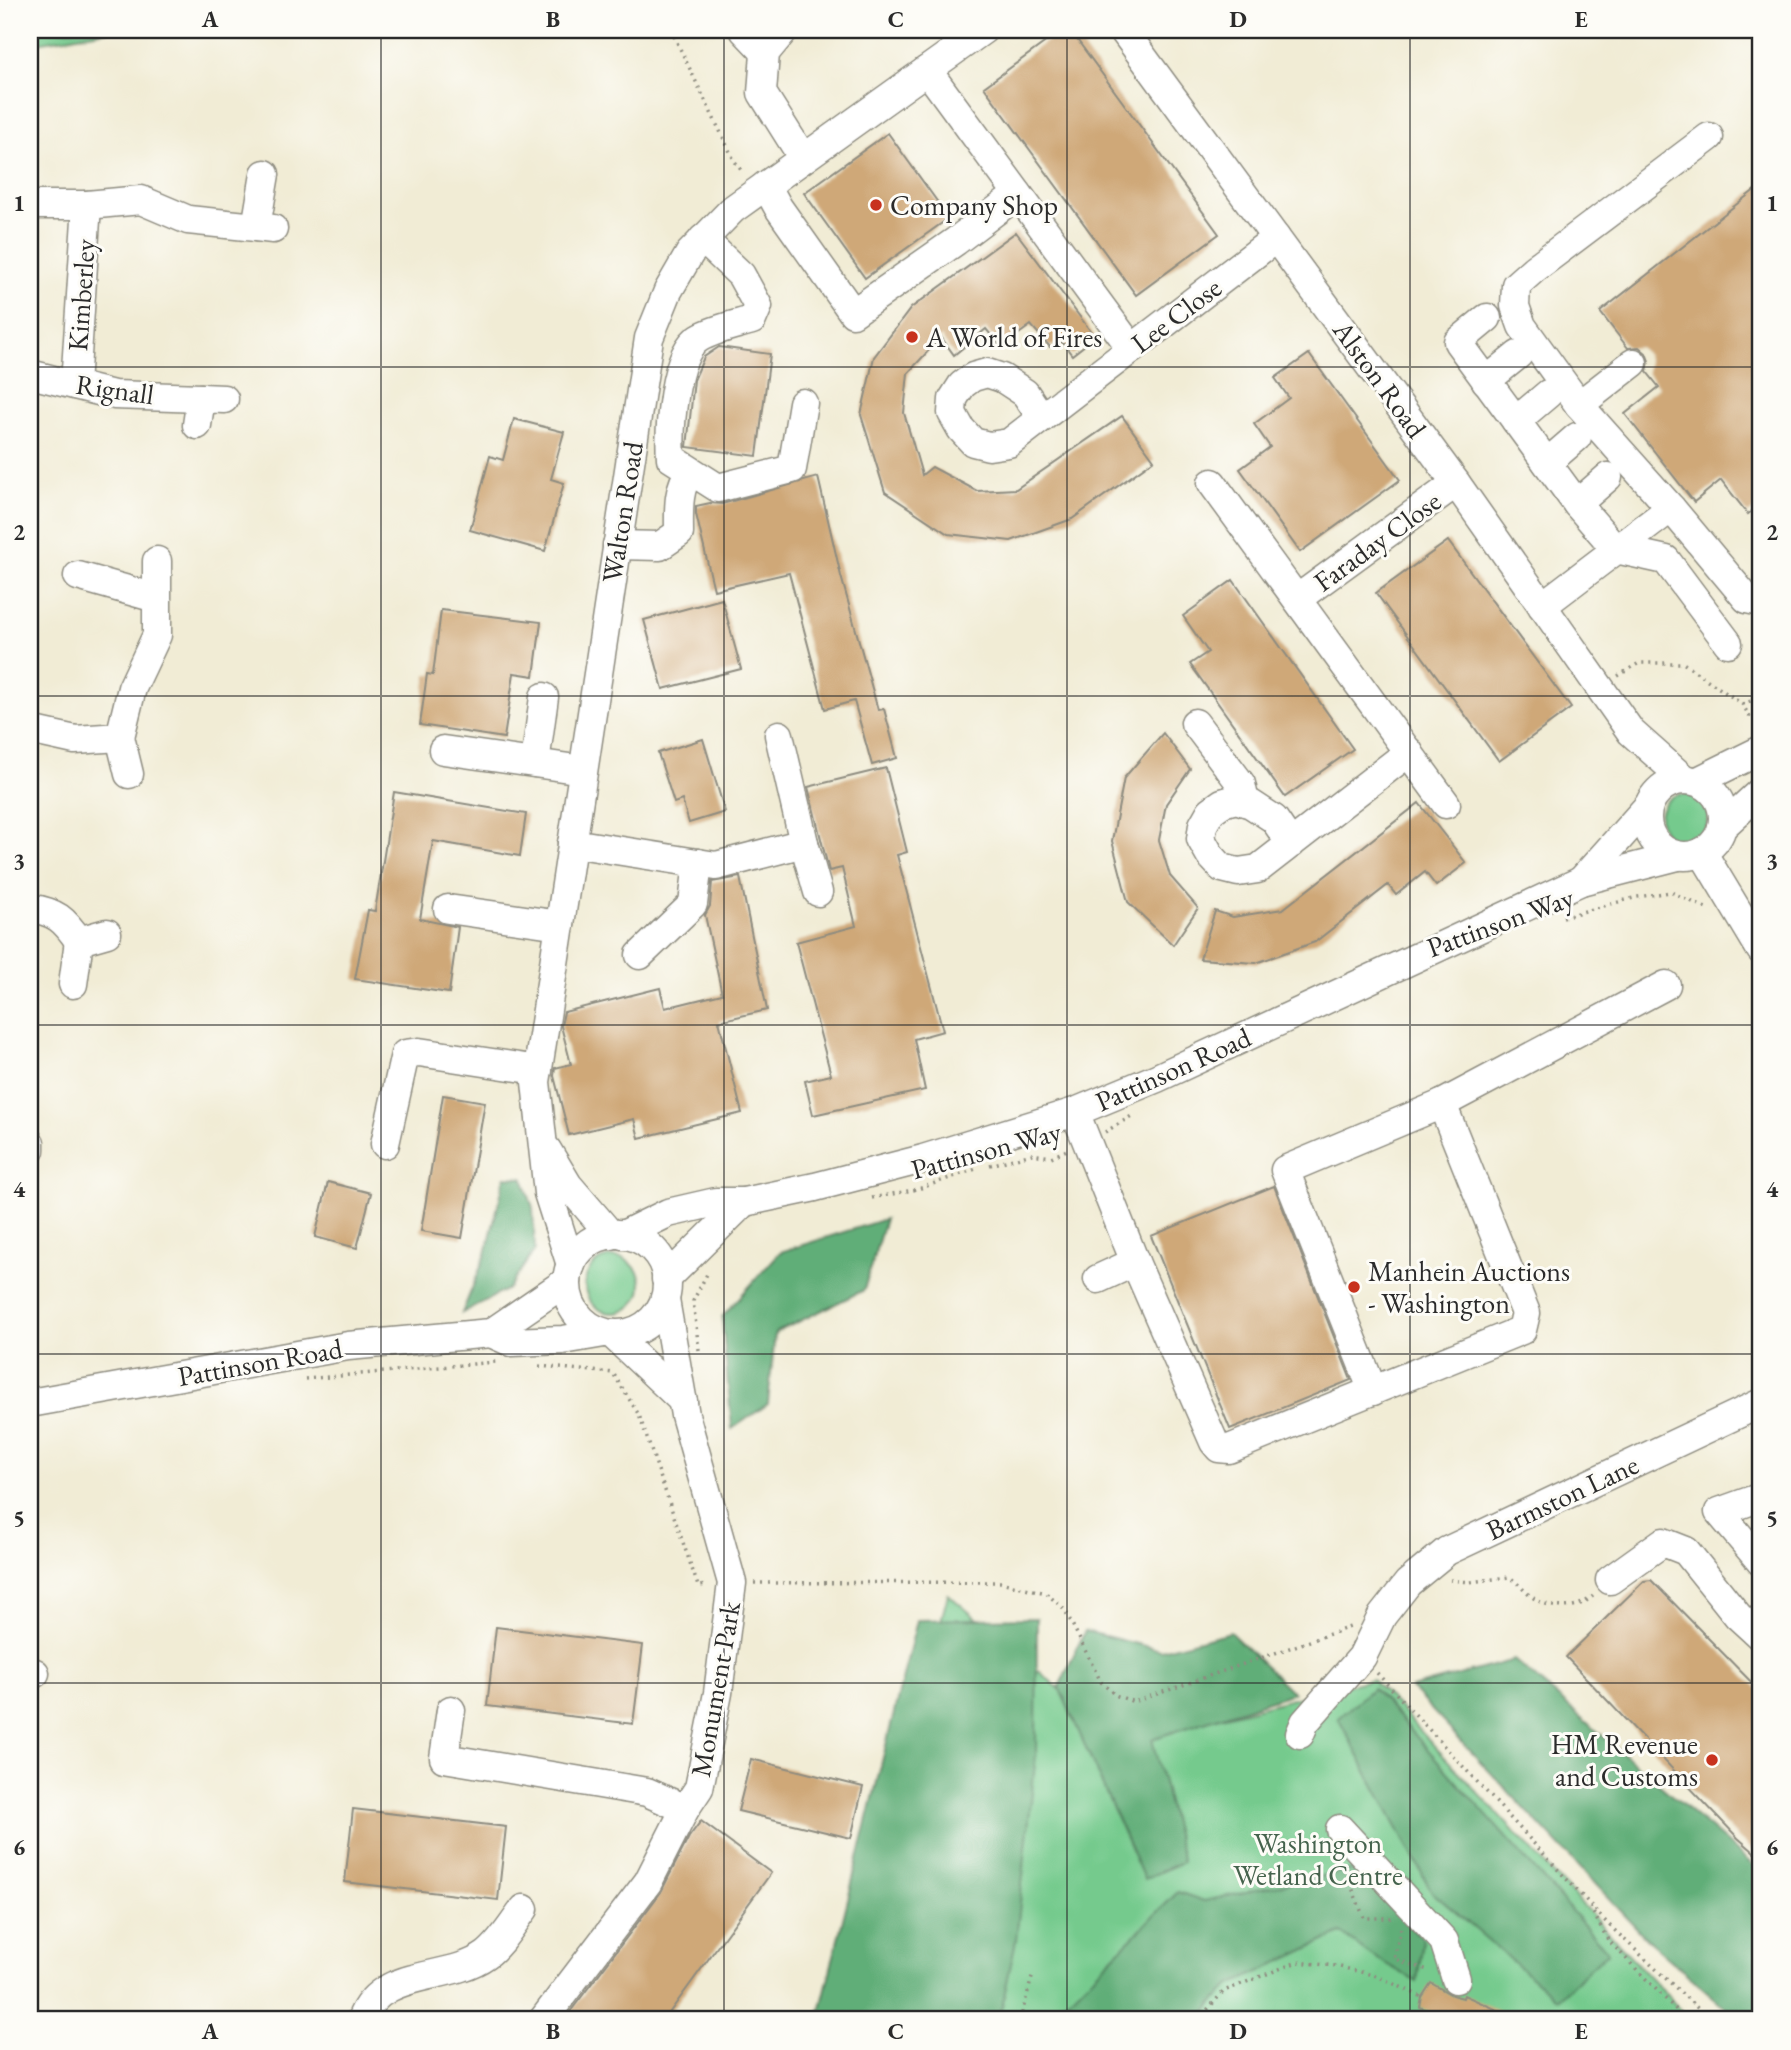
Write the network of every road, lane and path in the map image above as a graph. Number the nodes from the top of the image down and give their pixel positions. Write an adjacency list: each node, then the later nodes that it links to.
1 (671, 30): 11 (path)
2 (744, 30): 6 (street)
3 (784, 30): 6 (street)
4 (983, 30): 7 (street, Walton Road)
5 (1123, 30): 15 (street, Alston Road)
6 (765, 52): 9 (street)
7 (927, 70): 9 (street, Walton Road); 12 (street)
8 (1709, 137): 26 (street)
9 (803, 158): 11 (street, Walton Road)
10 (265, 174): 14 (street, Kimberley)
11 (761, 188): 12 (street); 16 (street, Walton Road)
12 (1018, 194): 18 (street)
13 (30, 205): 14 (street, Kimberley)
14 (87, 205): 23 (street, Kimberley)
15 (1276, 238): 18 (street, Lee Close); 35 (street, Alston Road)
16 (703, 239): 32 (street); 38 (street, Walton Road)
17 (1487, 318): 22 (street)
18 (1132, 349): 28 (street, Lee Close)
19 (1518, 355): 22 (street)
20 (1633, 363): 26 (street)
21 (30, 374): 23 (street, Rignall)
22 (1486, 381): 29 (street)
23 (75, 385): 27 (street, Rignall)
24 (1548, 394): 29 (street)
25 (803, 403): 32 (street)
26 (1579, 405): 37 (street)
27 (207, 407)
28 (1042, 418)
29 (1516, 421): 31 (street)
30 (1577, 437): 31 (street)
31 (1547, 463): 36 (street)
32 (690, 472): 38 (street)
33 (1608, 477): 36 (street)
34 (1212, 483): 43 (street, Faraday Close)
35 (1456, 483): 43 (street, Faraday Close); 45 (street, Alston Road)
36 (1577, 505): 39 (street)
37 (1671, 508): 39 (street); 44 (street)
38 (617, 545): 61 (street, Walton Road)
39 (1616, 548): 45 (street); 46 (street)
40 (157, 561): 42 (street)
41 (78, 576): 42 (street)
42 (156, 598): 56 (street)
43 (1297, 599): 59 (street, Faraday Close)
44 (1761, 603)
45 (1542, 606): 47 (street, Alston Road)
46 (1728, 643)
47 (1599, 687): 50 (path); 54 (street, Alston Road)
48 (544, 697): 60 (street)
49 (1761, 698): 50 (path)
50 (1742, 704): 51 (path)
51 (1752, 720)
52 (1195, 723): 66 (street)
53 (30, 730): 56 (street)
54 (1631, 733): 63 (street, Alston Road); 65 (street, Alston Road)
55 (779, 735): 70 (street)
56 (120, 737): 62 (street)
57 (443, 750): 60 (street)
58 (1761, 750): 63 (street)
59 (1409, 752): 67 (street, Faraday Close); 71 (street)
60 (535, 763): 61 (street)
61 (583, 770): 69 (street, Walton Road)
62 (129, 774)
63 (1691, 780): 65 (street); 68 (street)
64 (1761, 791): 68 (street)
65 (1651, 800): 72 (street); 74 (street, Pattinson Road)
66 (1245, 802): 71 (street); 71 (street)
67 (1446, 804)
68 (1722, 827): 72 (street)
69 (572, 843): 73 (street); 80 (street, Walton Road)
70 (804, 843): 73 (street); 75 (street)
71 (1291, 844)
72 (1690, 854): 74 (street, Pattinson Road); 83 (street)
73 (698, 863): 84 (street)
74 (1581, 881): 90 (street, Pattinson Road)
75 (818, 892)
76 (30, 908): 82 (street)
77 (447, 909): 80 (street)
78 (1715, 913): 79 (path, Pattinson Way)
79 (1558, 918)
80 (560, 925): 87 (street, Walton Road)
81 (107, 933): 82 (street)
82 (79, 940): 85 (street)
83 (1761, 950)
84 (640, 955)
85 (73, 984)
86 (1666, 985): 88 (street)
87 (538, 1070): 93 (street); 94 (street, Walton Road)
88 (1442, 1104): 112 (street); 112 (street)
89 (1140, 1110): 91 (path, Pattinson Way)
90 (1075, 1112): 91 (street); 97 (street, Pattinson Road)
91 (1086, 1141): 96 (path, Pattinson Way); 99 (street)
92 (30, 1143): 95 (street)
93 (385, 1144)
94 (544, 1145): 98 (street, Walton Road); 101 (street, Walton Road)
95 (30, 1150)
96 (871, 1199)
97 (744, 1202): 98 (street, Pattinson Road); 103 (street)
98 (617, 1235): 101 (street); 103 (street)
99 (1135, 1262): 102 (street); 112 (street)
100 (709, 1269): 106 (path)
101 (569, 1273): 104 (street, Pattinson Road); 105 (street)
102 (1098, 1279)
103 (666, 1289): 105 (street); 113 (street, Monument Park)
104 (491, 1333): 105 (street, Pattinson Road); 114 (street, Pattinson Road)
105 (608, 1334): 113 (street)
106 (700, 1351)
107 (503, 1362): 110 (path)
108 (530, 1365): 109 (path)
109 (613, 1373): 111 (path); 120 (path)
110 (303, 1379)
111 (626, 1379)
112 (1373, 1391)
113 (683, 1401): 120 (street, Monument Park)
114 (30, 1403)
115 (1761, 1404): 118 (street, Barmston Lane)
116 (1761, 1497): 117 (street)
117 (1761, 1562)
118 (1424, 1570): 119 (path); 121 (street, Barmston Lane)
119 (1610, 1580): 122 (street)
120 (733, 1583): 121 (path); 126 (street, Monument Park)
121 (1382, 1616): 123 (street, Barmston Lane)
122 (1761, 1637)
123 (1362, 1657): 125 (street, Barmston Lane); 129 (path)
124 (451, 1710): 126 (street)
125 (1300, 1734)
126 (685, 1809): 135 (street, Monument Park)
127 (1340, 1829): 132 (street)
128 (1344, 1868): 132 (path)
129 (1588, 1902): 138 (path); 139 (path)
130 (524, 1909): 134 (street)
131 (1033, 1974): 136 (path)
132 (1456, 1979)
133 (1422, 1997): 137 (path)
134 (362, 2020)
135 (543, 2020)
136 (1020, 2020)
137 (1198, 2020)
138 (1686, 2020)
139 (1710, 2020)

